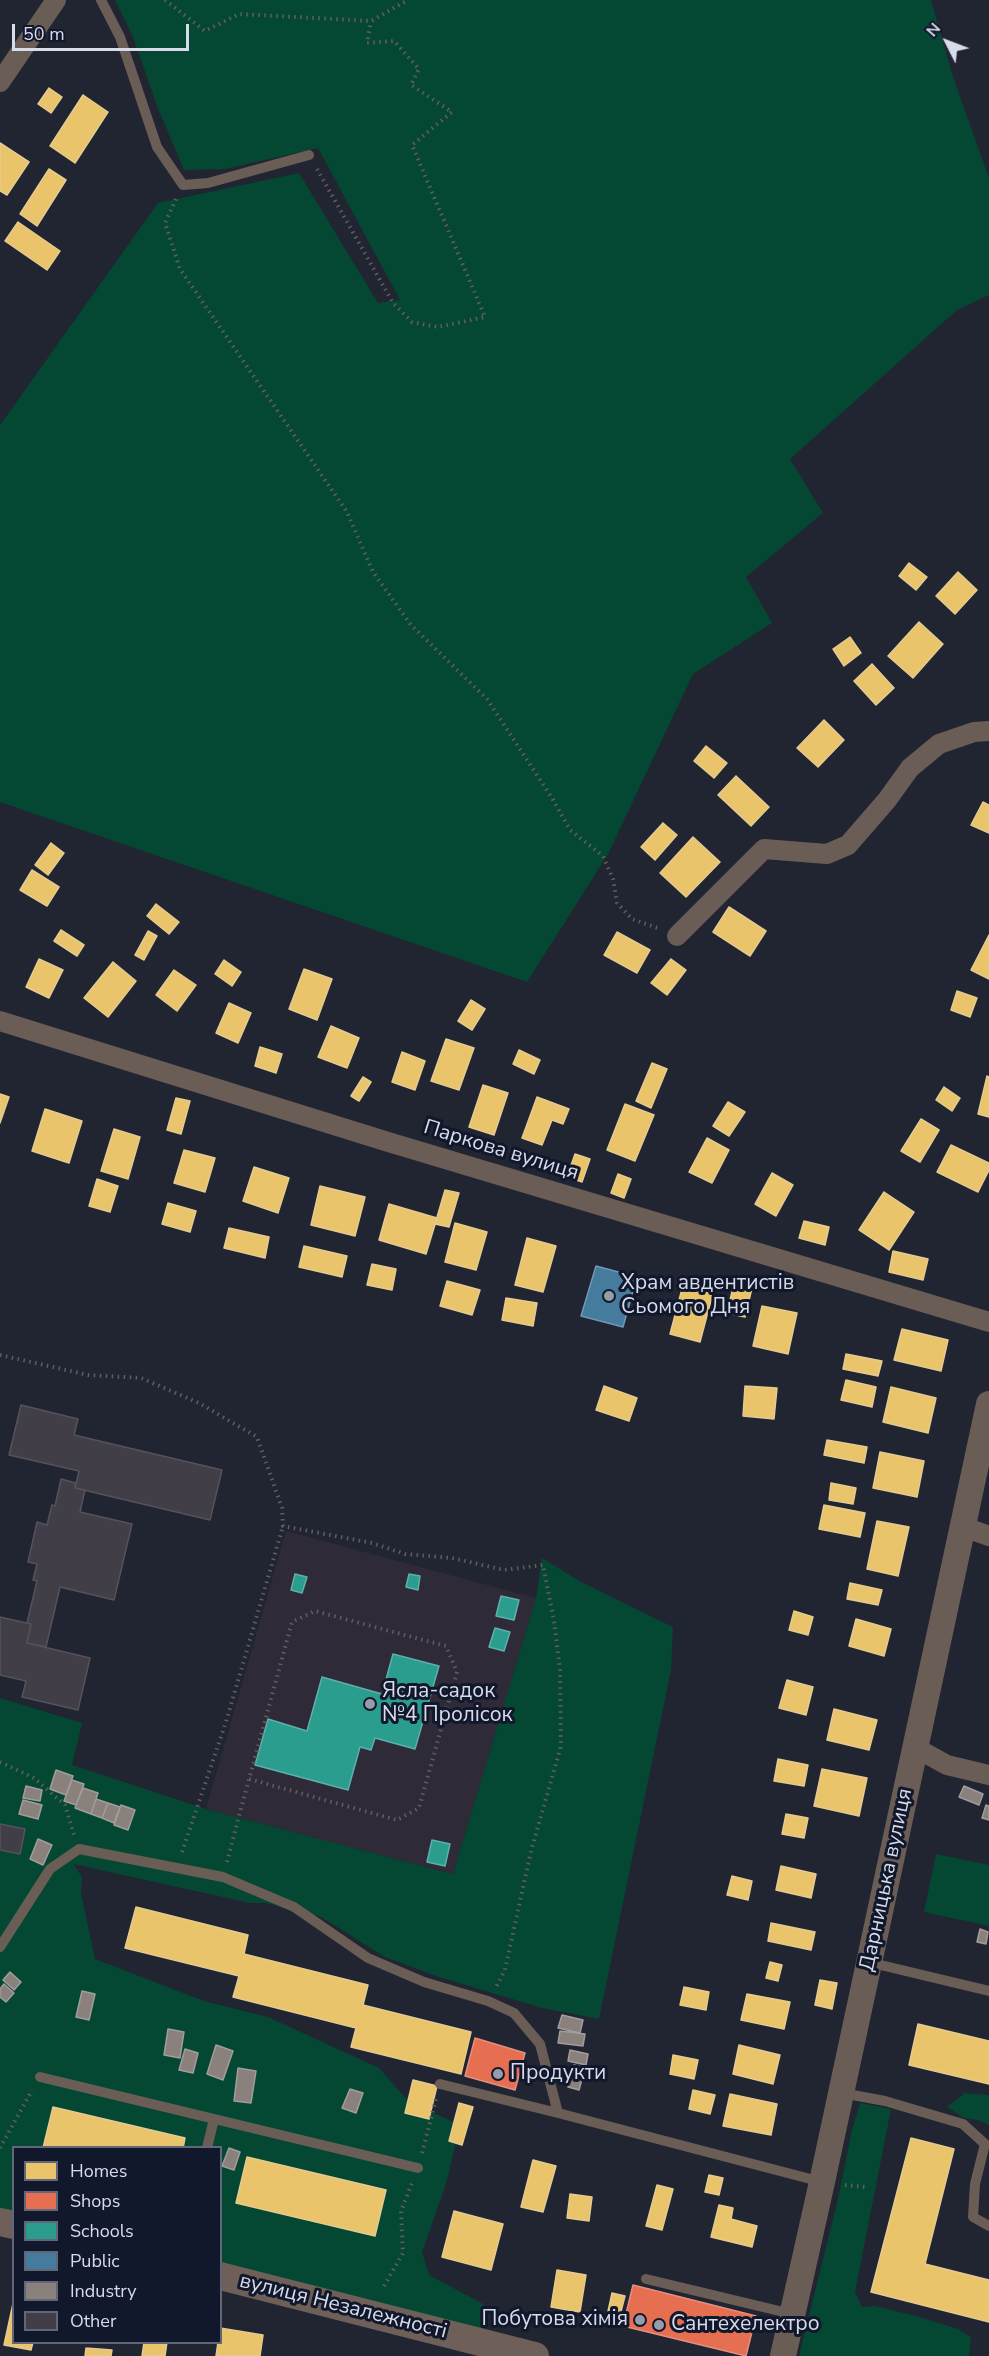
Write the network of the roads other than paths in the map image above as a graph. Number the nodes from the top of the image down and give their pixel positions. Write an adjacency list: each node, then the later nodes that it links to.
1 (56, 0): 3 (street)
2 (101, 0): 4 (lane)
3 (0, 82)
4 (309, 155)
5 (989, 731): 6 (street)
6 (677, 936)
7 (0, 1021): 8 (street, Паркова вулиця)
8 (989, 1322)
9 (989, 1404): 10 (street, Дарницька вулиця)
10 (964, 1527): 11 (street); 12 (street, Дарницька вулиця)
11 (989, 1536)
12 (916, 1748): 13 (street); 15 (street, Дарницька вулиця)
13 (989, 1776)
14 (0, 1947): 20 (lane)
15 (868, 1962): 16 (lane); 19 (street, Дарницька вулиця)
16 (989, 1990)
17 (40, 2077): 21 (lane)
18 (441, 2084): 20 (lane)
19 (841, 2093): 24 (street, Дарницька вулиця); 25 (lane)
20 (558, 2113): 24 (lane)
21 (214, 2119): 22 (lane); 23 (lane)
22 (207, 2146)
23 (418, 2168)
24 (822, 2182): 28 (street, Дарницька вулиця)
25 (989, 2226)
26 (222, 2277): 29 (main road, вулиця Незалежності)
27 (646, 2279): 28 (lane)
28 (792, 2314): 30 (street, Дарницька вулиця)
29 (535, 2356)
30 (783, 2356)

